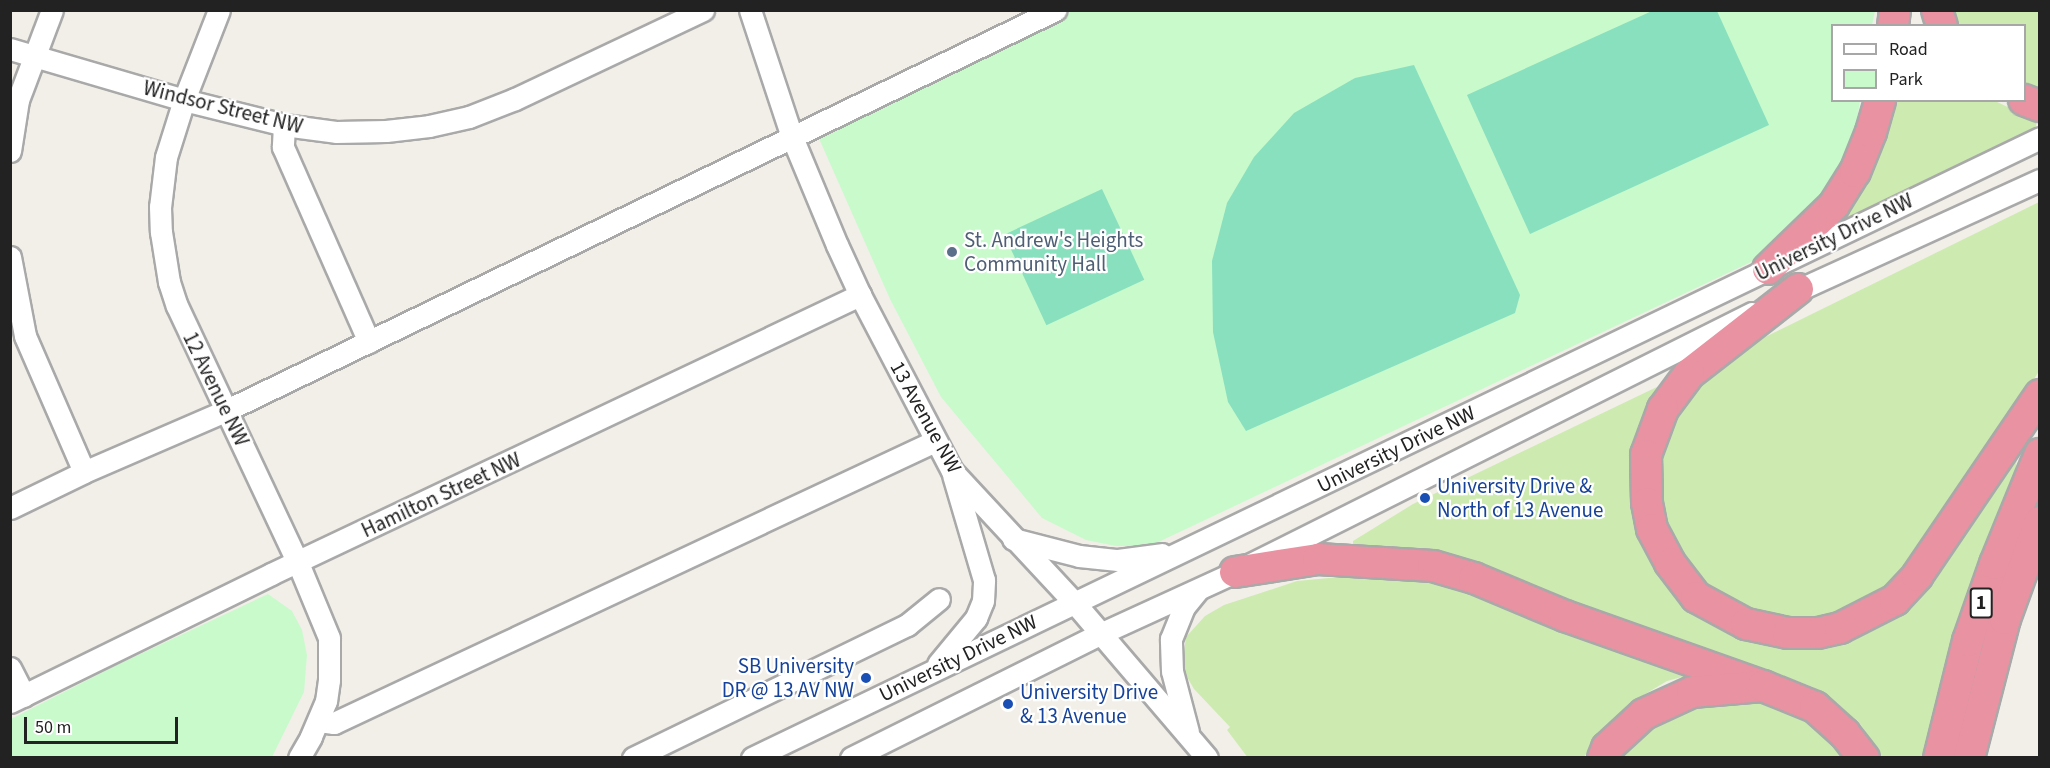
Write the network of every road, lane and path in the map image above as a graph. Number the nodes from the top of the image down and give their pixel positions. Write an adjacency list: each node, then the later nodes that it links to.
1 (52, 10): 7 (street)
2 (219, 10): 8 (street, 12 Avenue NW)
3 (703, 10): 12 (street, Windsor Street NW)
4 (750, 10): 13 (street, 13 Avenue NW)
5 (1055, 10): 13 (street)
6 (10, 49): 7 (street, Windsor Street NW)
7 (34, 56): 8 (street, Windsor Street NW); 15 (street)
8 (184, 100): 12 (street, Windsor Street NW); 23 (street, 12 Avenue NW)
9 (2026, 100): 11 (highway)
10 (1879, 102): 18 (highway)
11 (2040, 106)
12 (284, 125): 21 (street)
13 (792, 137): 20 (street, 13 Avenue NW); 21 (street)
14 (2040, 138): 18 (street, University Drive NW)
15 (10, 151)
16 (2040, 180): 19 (street, University Drive NW)
17 (10, 257): 27 (street)
18 (1768, 269): 31 (street, University Drive NW)
19 (1798, 289): 22 (highway); 34 (street, University Drive NW)
20 (860, 296): 24 (street, 13 Avenue NW); 32 (street, Hamilton Street NW)
21 (369, 342): 23 (street)
22 (2040, 395)
23 (227, 410): 27 (street); 32 (street, 12 Avenue NW)
24 (936, 441): 26 (street, 13 Avenue NW); 44 (street)
25 (2040, 454): 53 (highway, 1)
26 (952, 471): 30 (street, 13 Avenue NW); 41 (street)
27 (84, 472): 28 (street)
28 (10, 508)
29 (2040, 522): 38 (highway, 1)
30 (1013, 539): 31 (street); 37 (street, 13 Avenue NW)
31 (1184, 552): 37 (street, University Drive NW)
32 (298, 563): 43 (street, Hamilton Street NW); 44 (street, 12 Avenue NW)
33 (2040, 571): 38 (highway)
34 (1235, 572): 35 (street, University Drive NW); 42 (highway)
35 (1199, 589): 39 (street, University Drive NW); 45 (street)
36 (939, 599): 47 (street)
37 (1073, 601): 39 (street, 13 Avenue NW); 41 (street, University Drive NW)
38 (2005, 619): 54 (highway, 1)
39 (1102, 633): 45 (street, 13 Avenue NW); 49 (street, University Drive NW)
40 (10, 668): 43 (street)
41 (930, 672): 48 (street, University Drive NW)
42 (1763, 686): 51 (highway); 52 (highway)
43 (17, 699)
44 (319, 721): 46 (street, 12 Avenue NW)
45 (1190, 738): 50 (street, 13 Avenue NW)
46 (299, 758)
47 (633, 758)
48 (752, 758)
49 (851, 758)
50 (1207, 758)
51 (1603, 758)
52 (1864, 758)
53 (1939, 758)
54 (1969, 758)

